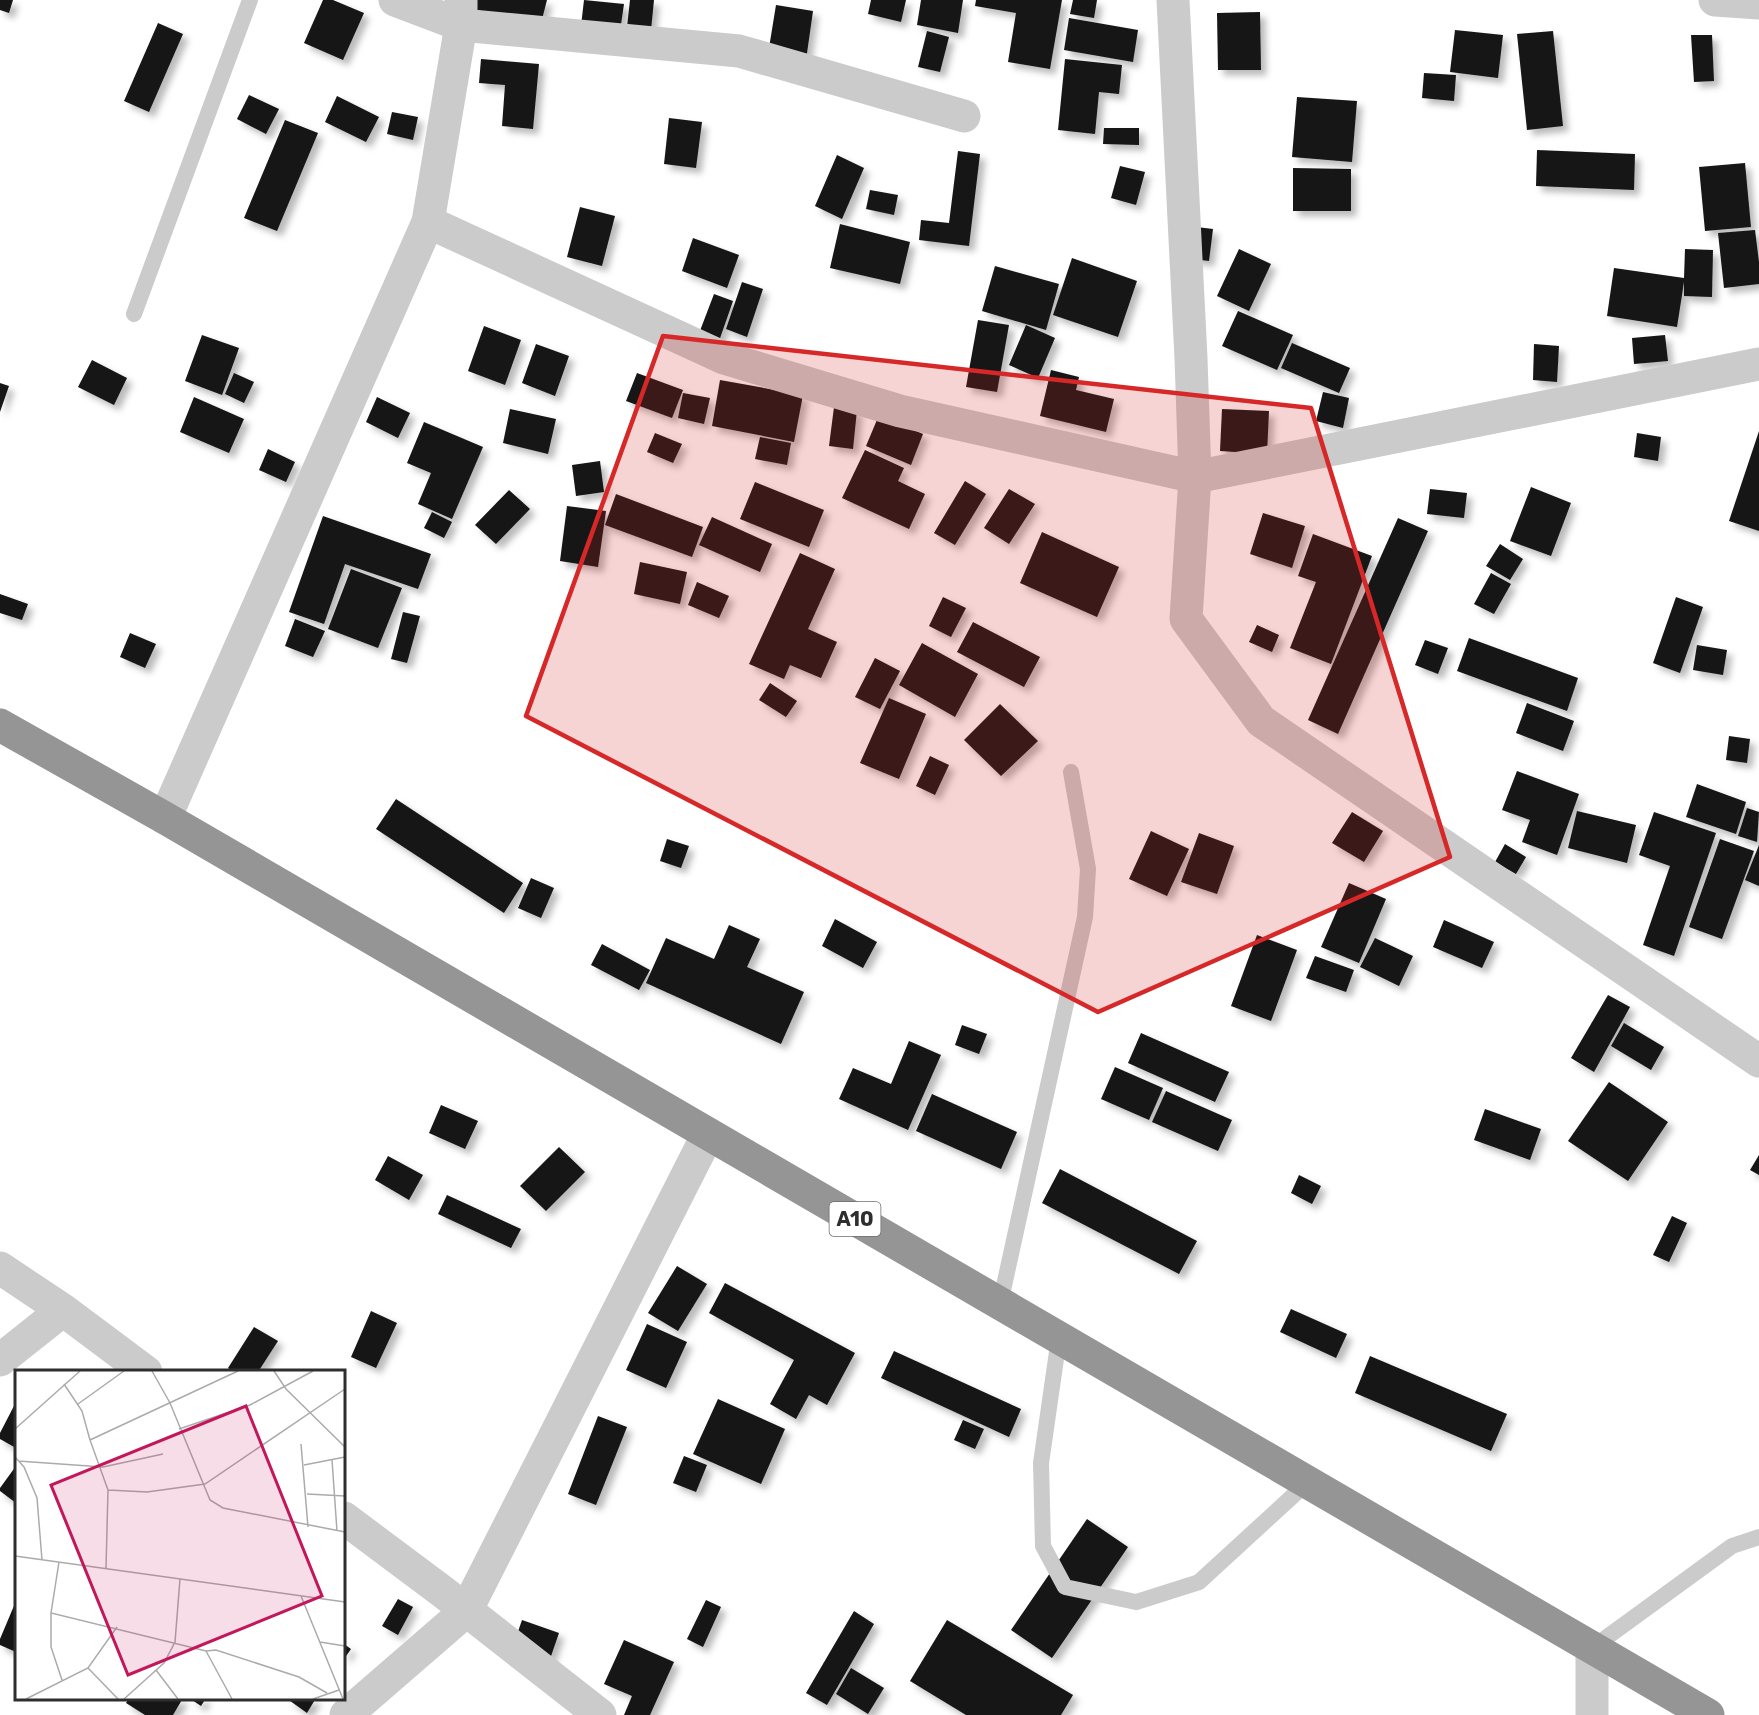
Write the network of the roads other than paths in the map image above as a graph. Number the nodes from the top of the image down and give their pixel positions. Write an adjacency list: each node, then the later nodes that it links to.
1 (250, 0): 9 (lane)
2 (395, 0): 6 (street)
3 (1173, 0): 11 (street)
4 (1715, 0): 5 (street)
5 (1759, 3)
6 (461, 13): 7 (street); 8 (street)
7 (964, 116)
8 (428, 222): 11 (street); 14 (street)
9 (134, 314)
10 (1759, 364): 11 (street)
11 (1195, 477): 15 (street)
12 (0, 725): 14 (highway, A10)
13 (1071, 771): 18 (lane)
14 (165, 818): 16 (highway, A10)
15 (1759, 1061)
16 (708, 1134): 18 (highway, A10); 26 (street)
17 (0, 1268): 19 (street)
18 (1000, 1304): 20 (highway, A10)
19 (63, 1310): 21 (street); 22 (street)
20 (1059, 1338): 23 (highway, A10); 23 (lane)
21 (0, 1360)
22 (145, 1370)
23 (1307, 1483): 27 (highway, A10)
24 (345, 1519): 26 (street)
25 (1759, 1537): 27 (lane)
26 (466, 1611): 28 (street); 29 (street)
27 (1592, 1648): 30 (street); 31 (highway, A10)
28 (346, 1715)
29 (600, 1715)
30 (1592, 1715)
31 (1708, 1715)

